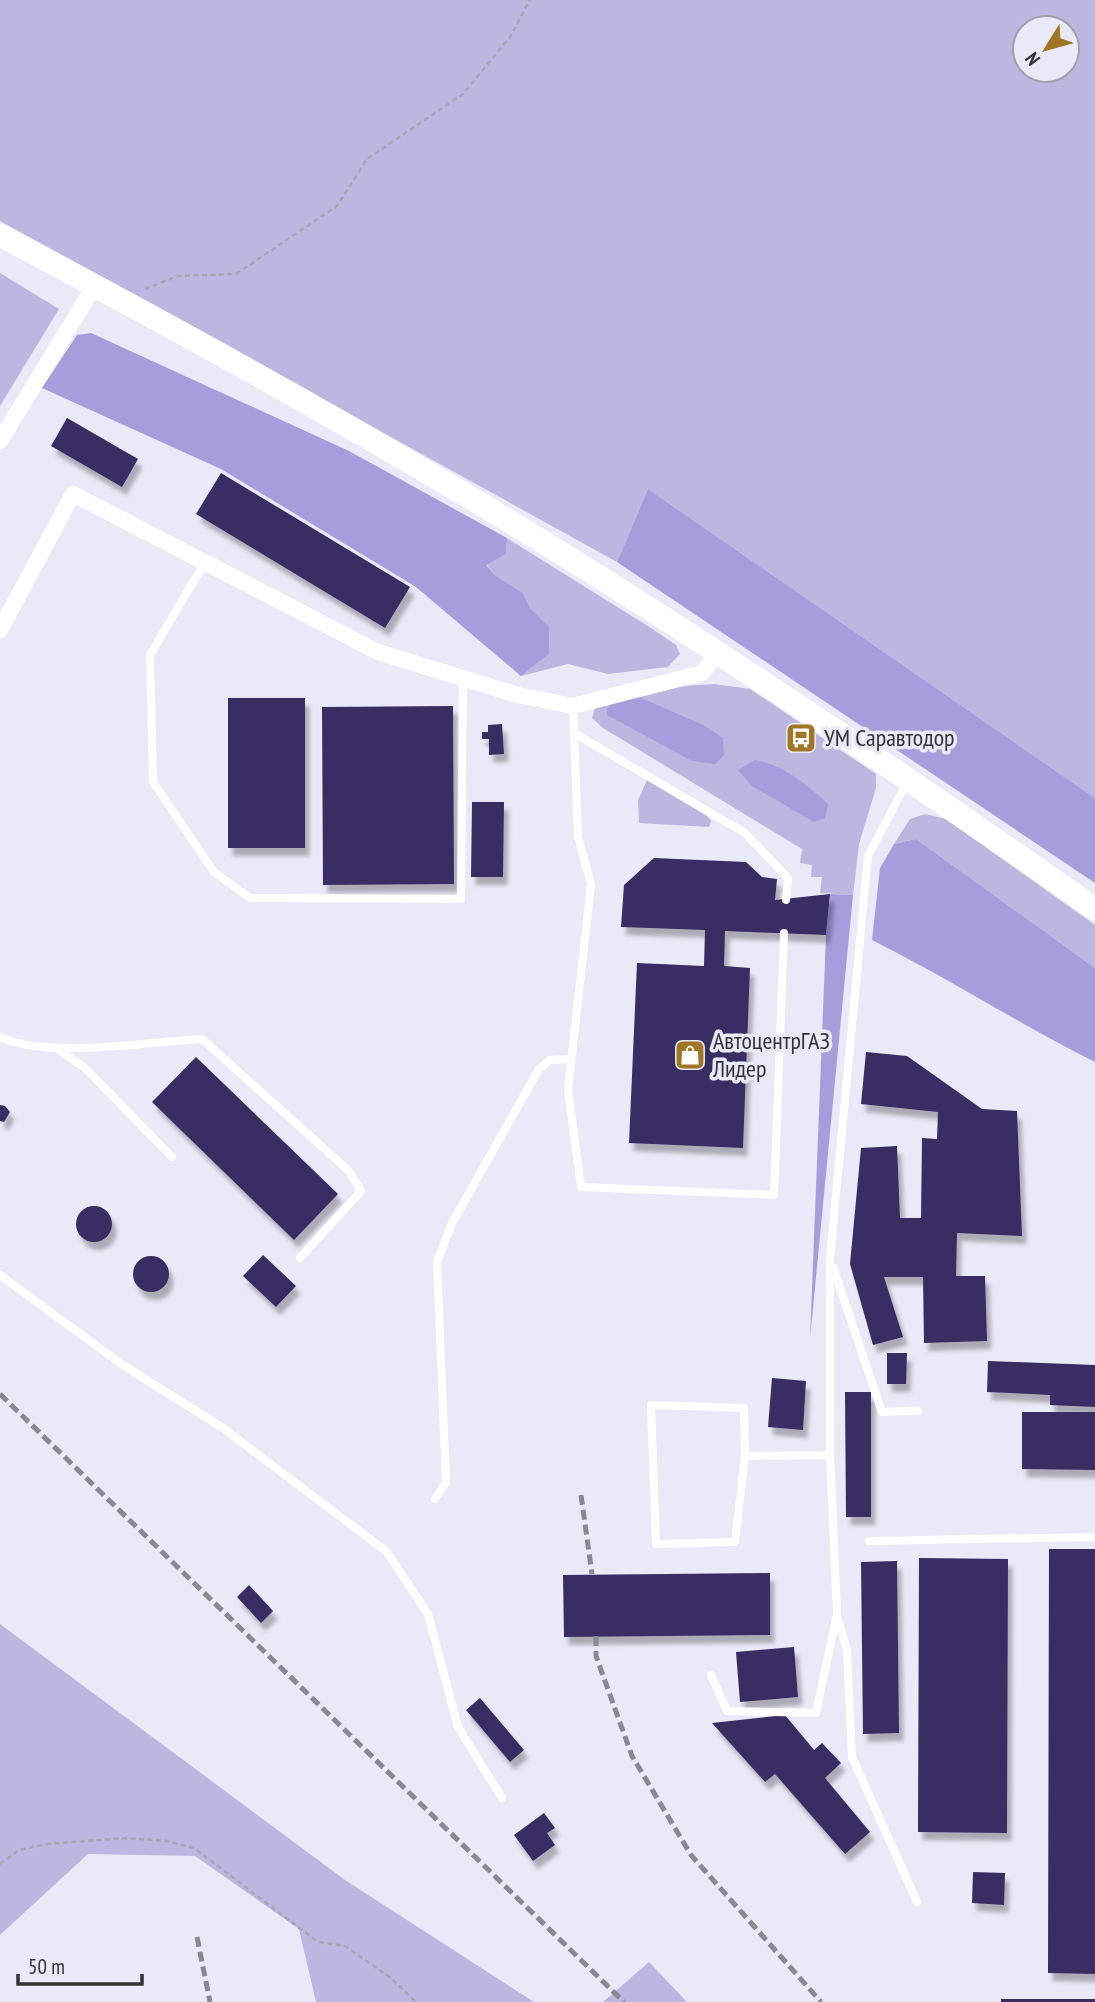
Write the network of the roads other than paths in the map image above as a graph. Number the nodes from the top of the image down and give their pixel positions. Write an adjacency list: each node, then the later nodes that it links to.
1 (0, 234): 2 (main road)
2 (95, 285): 3 (street); 6 (main road)
3 (0, 441)
4 (205, 562): 5 (street); 7 (street); 7 (lane)
5 (0, 630)
6 (718, 653): 8 (street); 10 (main road)
7 (463, 678): 8 (street)
8 (573, 706): 9 (lane)
9 (574, 733): 11 (lane); 16 (lane)
10 (908, 779): 12 (main road); 19 (lane)
11 (786, 900)
12 (1095, 909)
13 (784, 933): 16 (lane)
14 (0, 1037): 15 (lane)
15 (56, 1048): 17 (lane); 18 (lane)
16 (571, 1059): 24 (lane)
17 (172, 1157)
18 (300, 1258)
19 (830, 1258): 21 (lane); 22 (lane)
20 (0, 1275): 29 (lane)
21 (918, 1411)
22 (830, 1455): 23 (lane); 27 (lane)
23 (745, 1456): 23 (lane)
24 (435, 1499)
25 (1095, 1537): 26 (lane)
26 (869, 1541)
27 (837, 1614): 28 (lane); 30 (lane)
28 (711, 1675)
29 (502, 1798)
30 (916, 1902)

